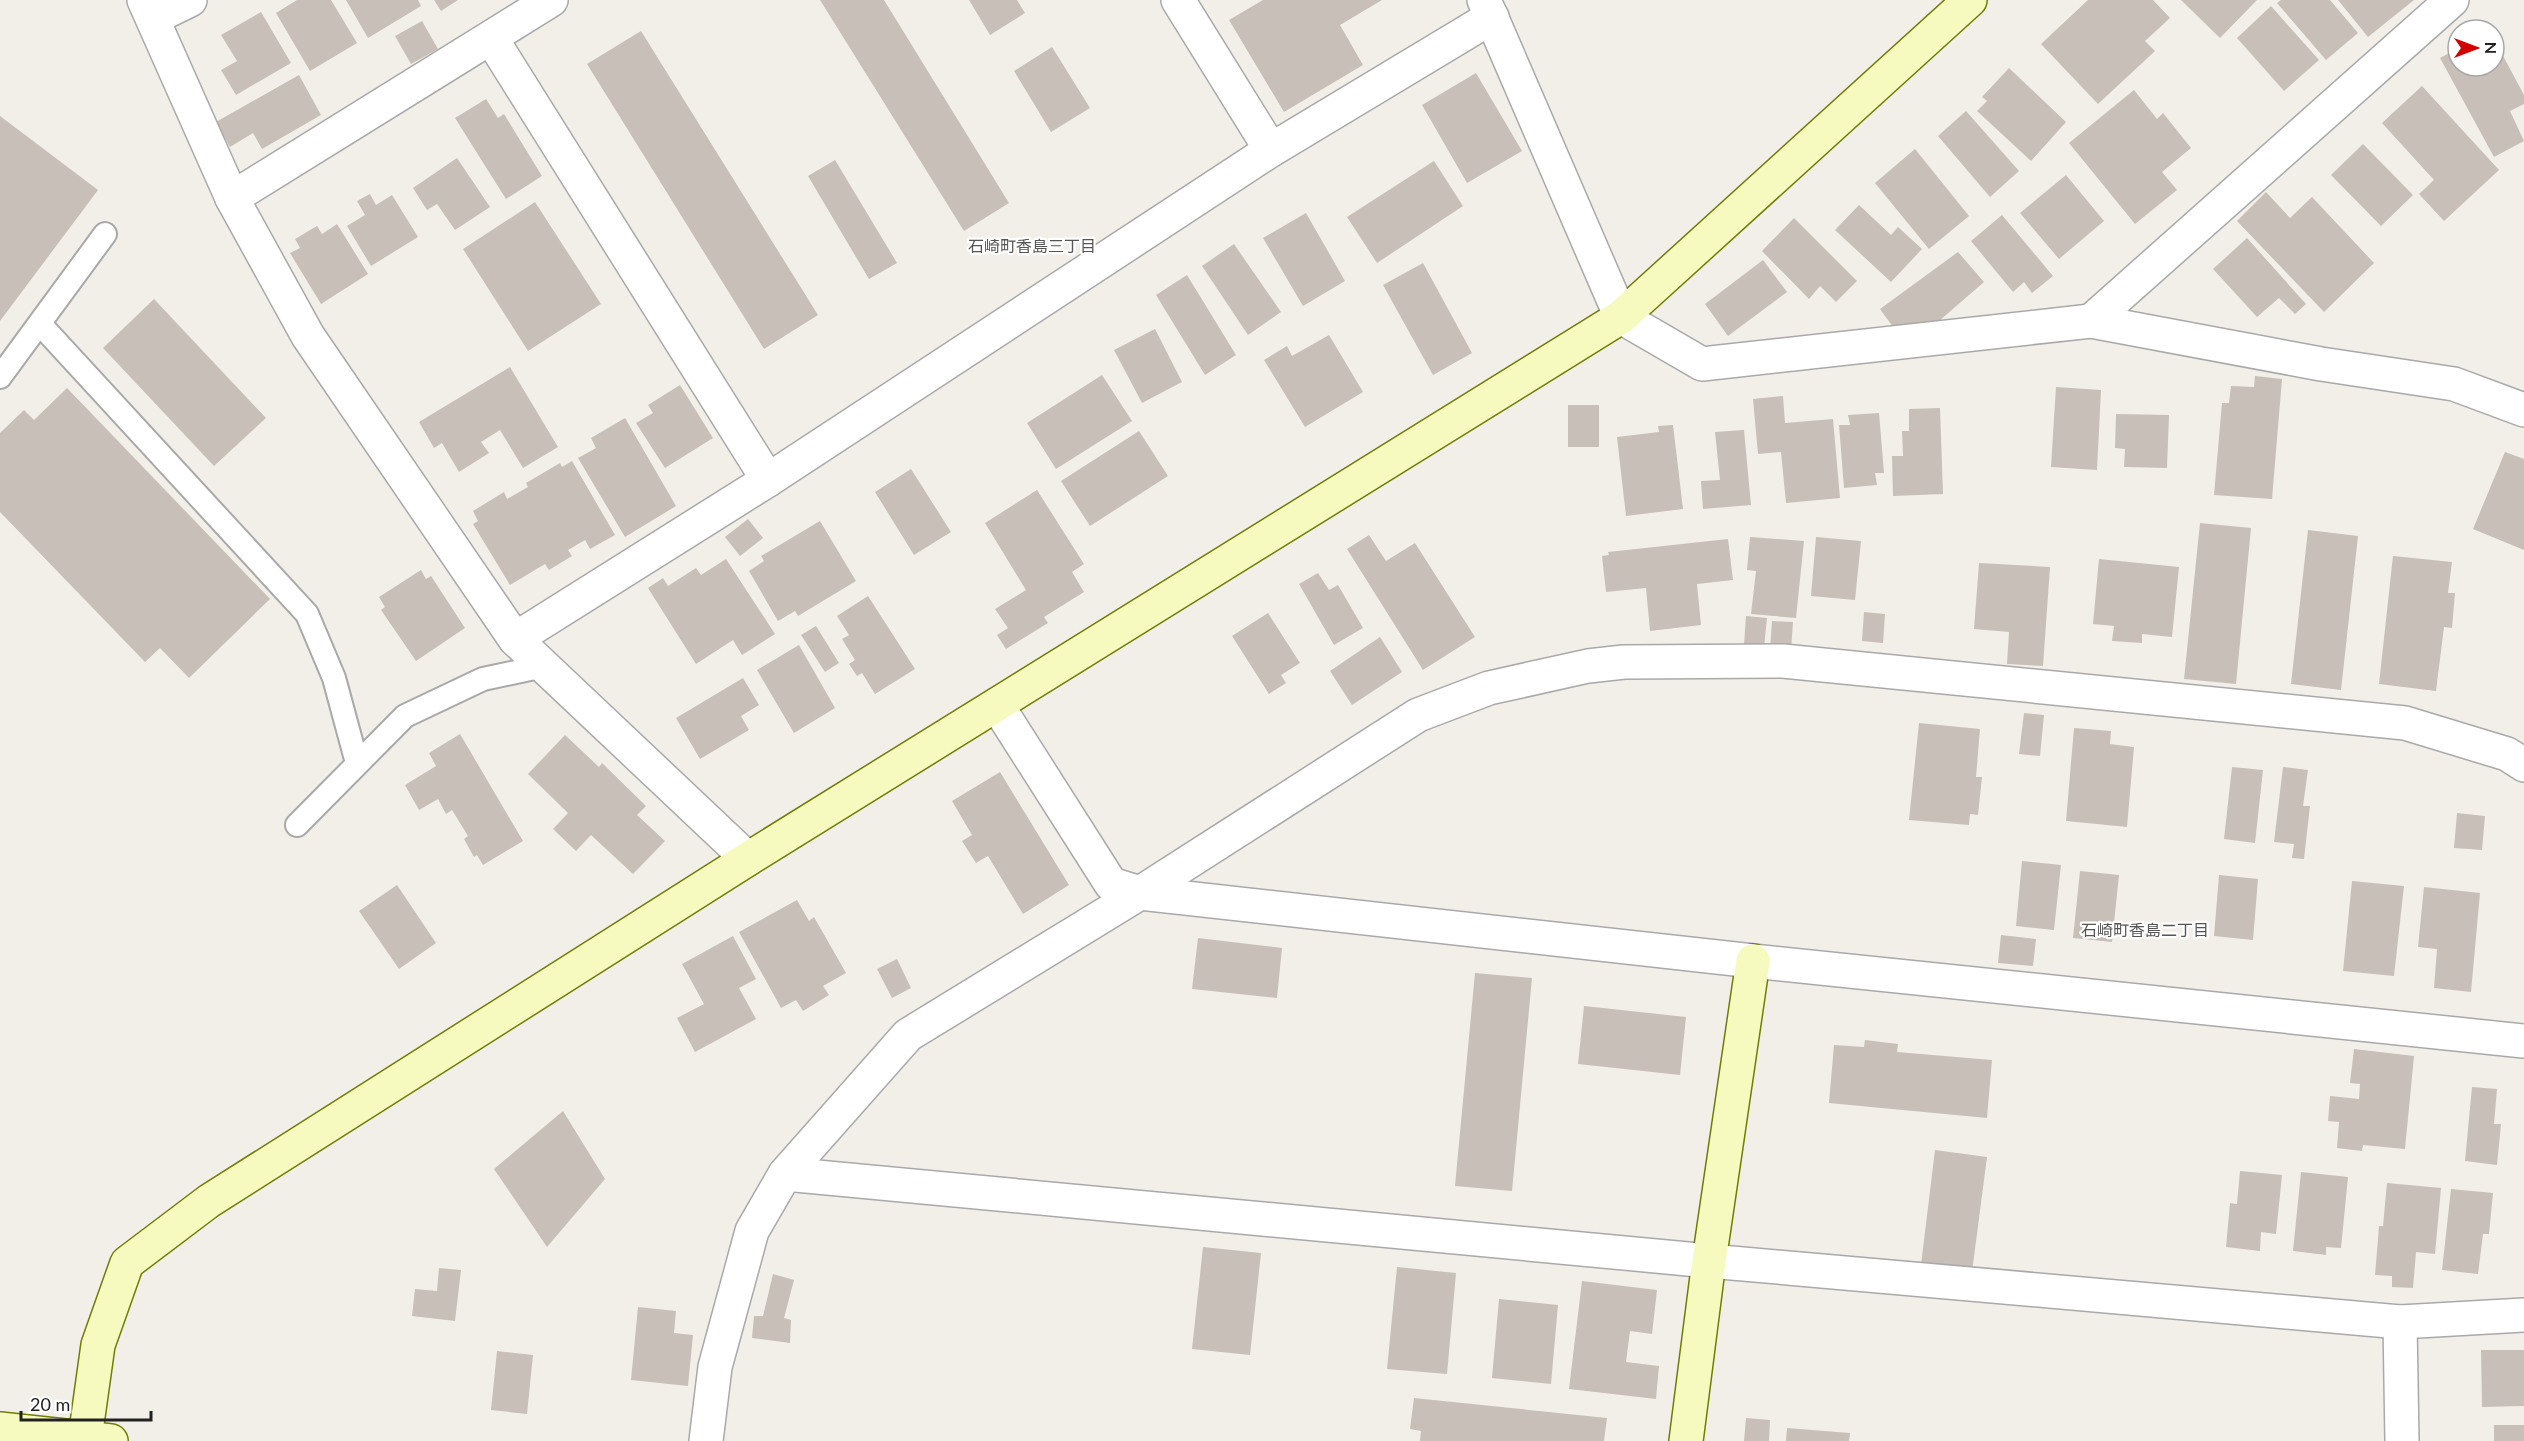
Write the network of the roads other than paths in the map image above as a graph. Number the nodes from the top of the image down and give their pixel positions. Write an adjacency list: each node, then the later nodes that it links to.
1 (190, 0): 6 (street)
2 (551, 0): 8 (street)
3 (1178, 0): 9 (street)
4 (1970, 0): 12 (street)
5 (2452, 0): 13 (street)
6 (149, 9): 10 (street)
7 (1488, 9): 9 (street); 12 (street)
8 (491, 38): 10 (street); 17 (street)
9 (1271, 150): 17 (street)
10 (232, 198): 18 (street)
11 (105, 234): 14 (lane)
12 (1621, 317): 13 (street); 20 (street)
13 (2091, 321): 16 (street)
14 (40, 324): 15 (lane); 21 (lane)
15 (0, 377)
16 (2524, 410)
17 (768, 480): 18 (street)
18 (515, 639): 19 (street)
19 (544, 666): 21 (lane); 24 (street)
20 (997, 705): 24 (street); 25 (street)
21 (357, 763): 23 (lane)
22 (2524, 765): 25 (street)
23 (297, 825)
24 (748, 859): 33 (street)
25 (1140, 893): 26 (street); 28 (street)
26 (1753, 961): 27 (street); 29 (street)
27 (2524, 1041)
28 (786, 1174): 29 (street); 34 (street)
29 (1709, 1261): 31 (street); 35 (street)
30 (2524, 1315): 31 (street)
31 (2400, 1322): 36 (street)
32 (0, 1429): 33 (street)
33 (94, 1440)
34 (706, 1441)
35 (1686, 1441)
36 (2402, 1441)

